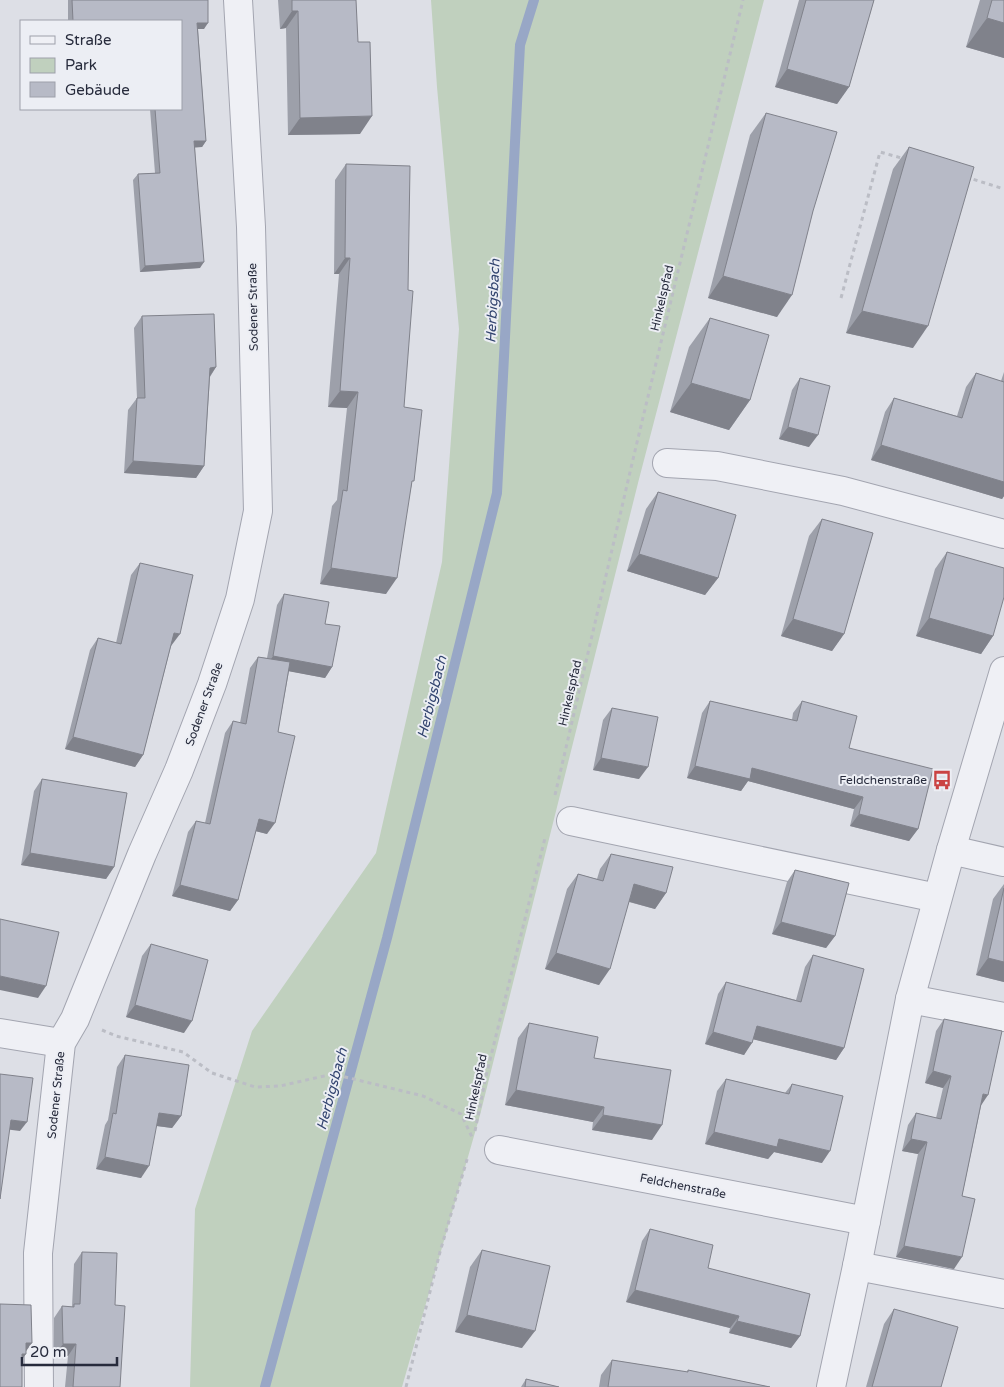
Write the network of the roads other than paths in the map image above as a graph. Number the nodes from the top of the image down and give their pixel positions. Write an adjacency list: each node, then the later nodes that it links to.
1 (238, 0): 13 (street, Sodener Straße)
2 (667, 463): 3 (street)
3 (1004, 534)
4 (1004, 671): 5 (street)
5 (1000, 702): 7 (street)
6 (557, 817): 9 (street)
7 (951, 850): 8 (street); 9 (street)
8 (1004, 862)
9 (937, 898): 10 (street)
10 (910, 999): 11 (street); 15 (street)
11 (1004, 1017)
12 (0, 1033): 13 (street)
13 (62, 1043): 18 (street, Sodener Straße)
14 (499, 1150): 15 (street, Feldchenstraße)
15 (866, 1222): 16 (street)
16 (857, 1266): 17 (street); 19 (street)
17 (1004, 1294)
18 (39, 1387)
19 (831, 1387)

